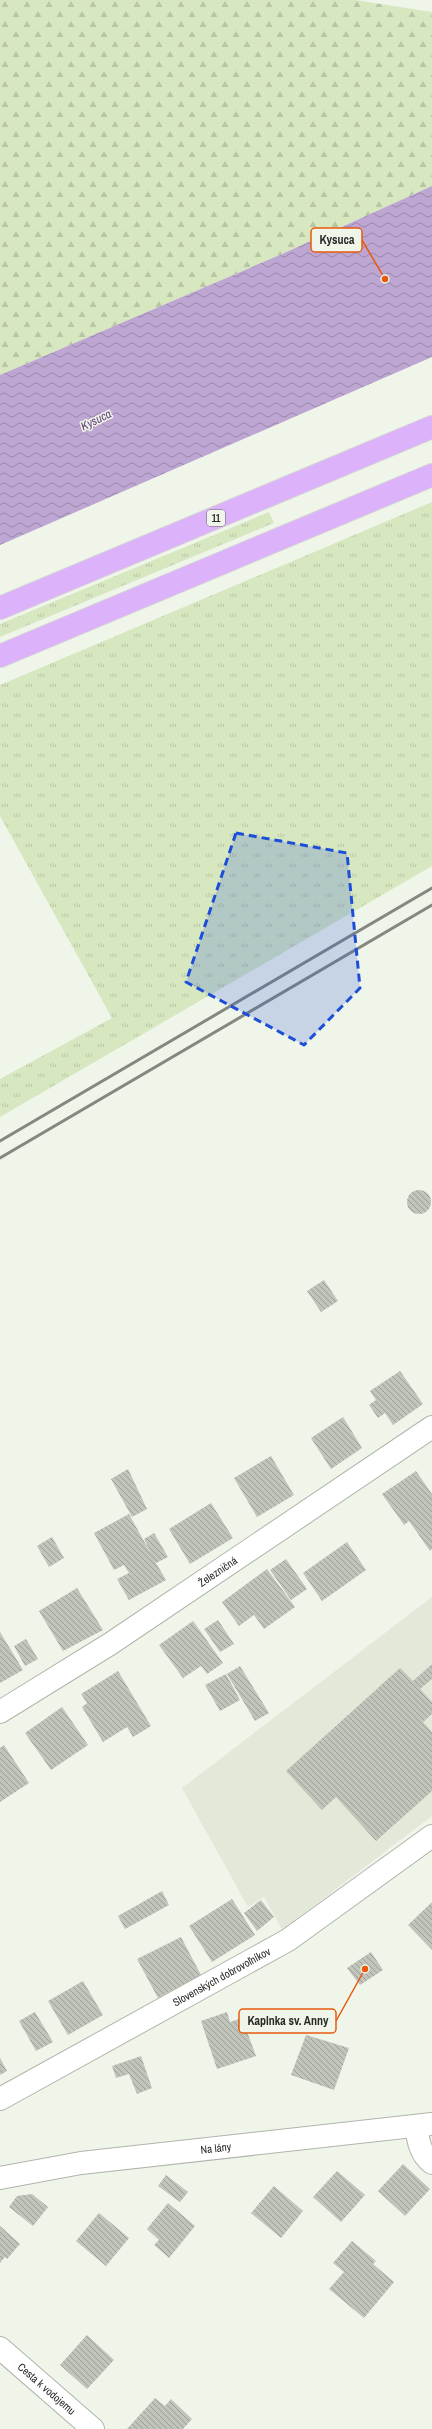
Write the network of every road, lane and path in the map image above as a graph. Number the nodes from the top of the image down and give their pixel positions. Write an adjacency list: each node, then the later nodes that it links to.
1 (432, 427): 3 (main road, 11)
2 (432, 475): 4 (main road)
3 (0, 608)
4 (0, 656)
5 (432, 1428): 6 (street, Železničná)
6 (0, 1712)
7 (432, 1836): 8 (street, Slovenských dobrovoľníkov)
8 (0, 2099)
9 (424, 2125): 10 (street); 11 (street, Na lány)
10 (432, 2163)
11 (0, 2178)
12 (0, 2348): 13 (street, Cesta k vodojemu)
13 (93, 2429)

